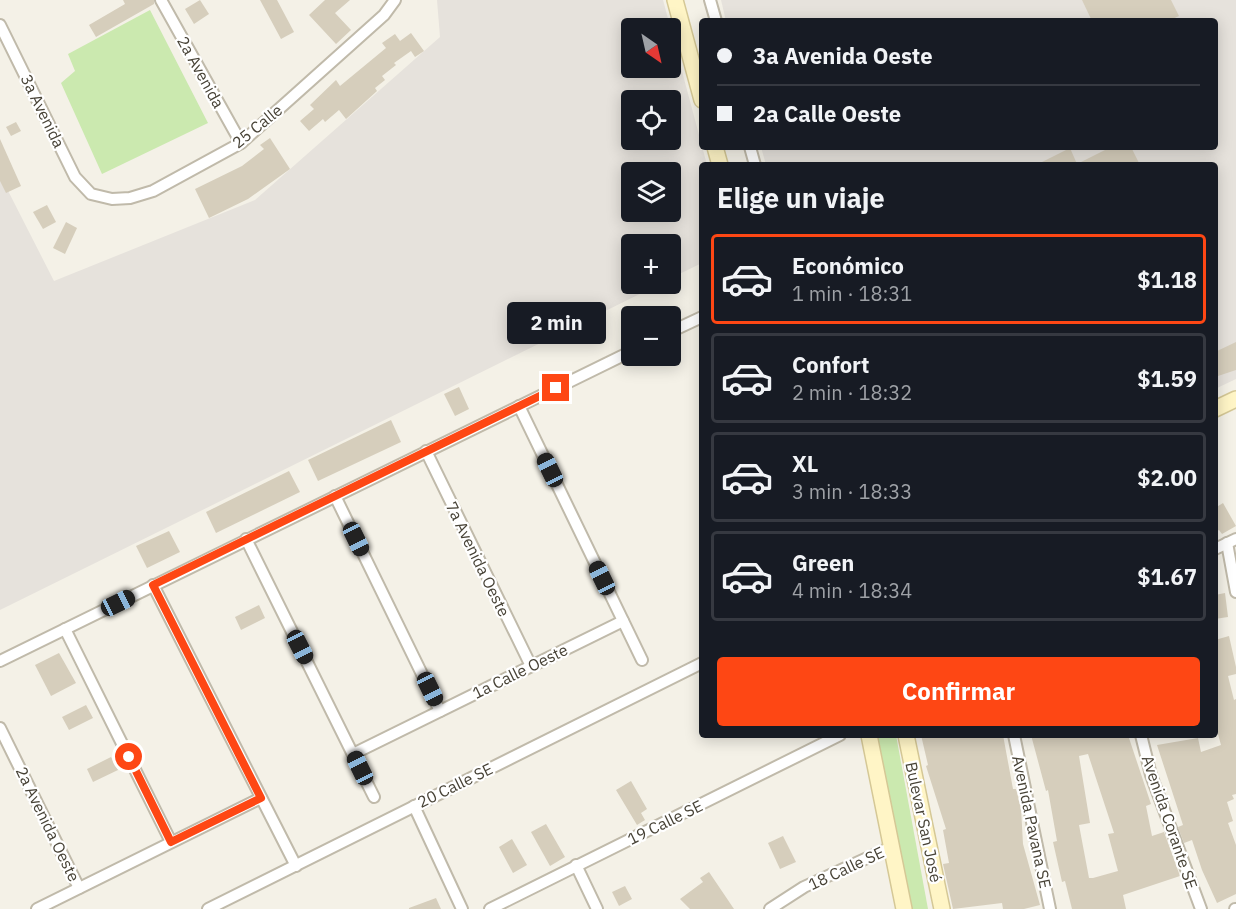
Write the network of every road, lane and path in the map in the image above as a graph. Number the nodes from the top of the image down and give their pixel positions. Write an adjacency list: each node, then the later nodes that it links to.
1 (161, 0): 8 (street, 2a Avenida)
2 (395, 0): 8 (street, 25 Calle)
3 (675, 0): 7 (street)
4 (710, 0): 5 (street)
5 (715, 18)
6 (0, 25): 9 (street, 3a Avenida)
7 (699, 89)
8 (242, 143): 9 (street, 25 Calle)
9 (91, 194)
10 (699, 318): 11 (street)
11 (681, 327)
12 (621, 356): 14 (street)
13 (1236, 399): 15 (street)
14 (519, 406): 16 (street); 23 (street)
15 (1218, 408)
16 (426, 452): 17 (street); 28 (street, 7a Avenida Oeste)
17 (335, 496): 18 (street); 29 (street)
18 (246, 539): 21 (street); 36 (street)
19 (1232, 541): 20 (street); 22 (street)
20 (1218, 548)
21 (153, 585): 24 (street); 38 (street)
22 (1236, 592)
23 (623, 621): 25 (street); 28 (street, 1a Calle Oeste)
24 (65, 629): 26 (street); 40 (street)
25 (642, 660)
26 (0, 661)
27 (699, 664): 39 (street, 20 Calle SE)
28 (531, 666): 29 (street, 1a Calle Oeste)
29 (440, 711): 36 (street, 1a Calle Oeste)
30 (0, 728): 44 (street, 2a Avenida Oeste)
31 (834, 738): 42 (street, 19 Calle SE)
32 (870, 738): 41 (street)
33 (907, 738): 52 (street, Bulevar San José)
34 (1015, 738): 53 (street, Avenida Pavana SE)
35 (1142, 738): 54 (street, Avenida Corante SE)
36 (353, 754): 37 (street)
37 (374, 797)
38 (261, 798): 40 (street); 43 (street)
39 (414, 806): 43 (street, 20 Calle SE); 47 (street)
40 (171, 842): 44 (street)
41 (891, 847): 50 (street, 18 Calle SE); 51 (street)
42 (576, 865): 48 (street, 19 Calle SE); 49 (street)
43 (296, 866): 46 (street, 20 Calle SE)
44 (80, 888): 45 (street)
45 (38, 909)
46 (208, 909)
47 (462, 909)
48 (490, 909)
49 (597, 909)
50 (770, 909)
51 (904, 909)
52 (942, 909)
53 (1050, 909)
54 (1201, 909)

